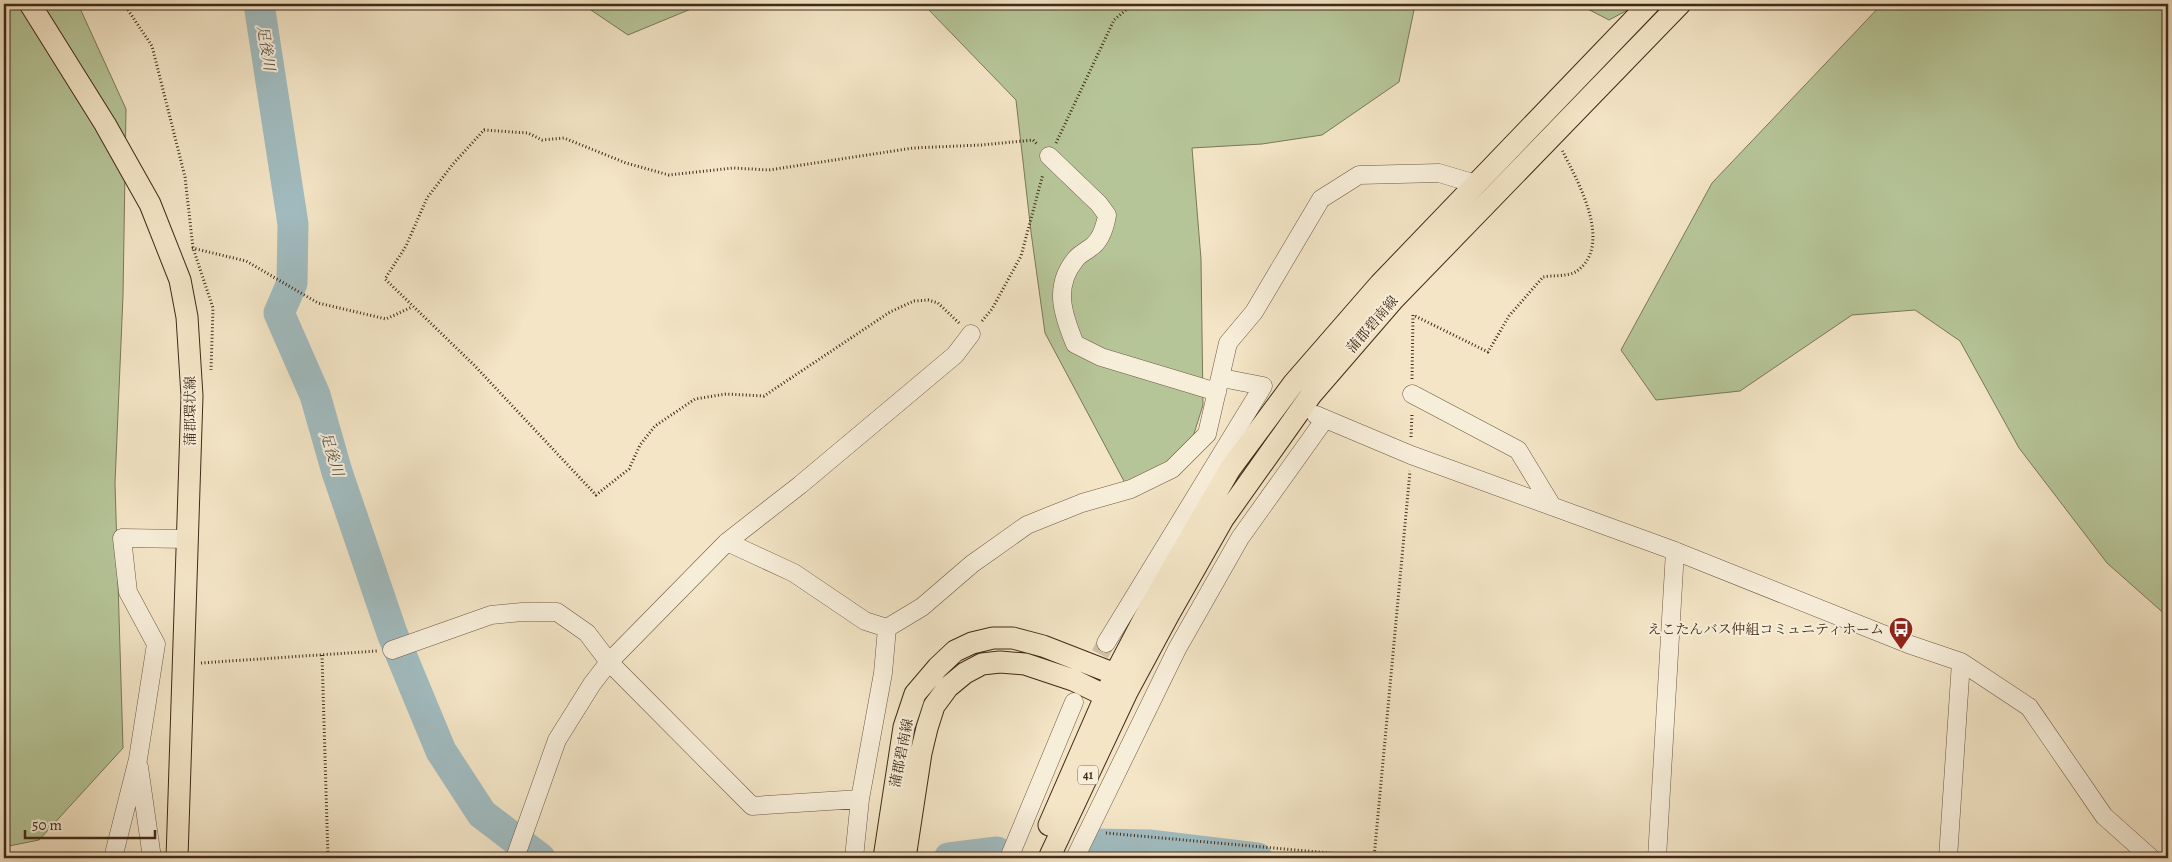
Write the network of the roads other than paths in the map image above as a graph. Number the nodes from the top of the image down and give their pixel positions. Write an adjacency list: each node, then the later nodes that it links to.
1 (30, 4): 10 (main road, 蒲郡環状線)
2 (1649, 4): 5 (main road, 蒲郡碧南線)
3 (1680, 4): 19 (main road, 蒲郡碧南線)
4 (1049, 156): 7 (street)
5 (1476, 184): 7 (street); 18 (main road, 蒲郡碧南線)
6 (971, 334): 11 (street)
7 (1219, 385): 13 (street); 14 (street)
8 (1412, 394): 9 (street)
9 (1552, 506): 12 (street); 34 (street)
10 (188, 539): 22 (street); 27 (main road, 蒲郡環状線)
11 (727, 542): 13 (street); 16 (street)
12 (1675, 551): 17 (street); 35 (street)
13 (887, 628): 23 (street)
14 (1106, 643)
15 (397, 648): 16 (street)
16 (609, 662): 23 (street); 24 (street)
17 (1961, 662): 36 (street); 37 (street)
18 (1114, 674): 19 (main road); 20 (main road, 蒲郡碧南線); 29 (main road, 蒲郡碧南線)
19 (1127, 692): 20 (main road); 33 (main road, 41)
20 (1104, 696): 30 (main road, 蒲郡碧南線); 32 (main road, 41)
21 (1074, 702): 31 (street)
22 (138, 758): 25 (street); 26 (street)
23 (860, 799): 28 (street)
24 (515, 856)
25 (113, 858)
26 (152, 858)
27 (177, 858)
28 (854, 858)
29 (884, 858)
30 (905, 858)
31 (1009, 858)
32 (1035, 858)
33 (1049, 858)
34 (1075, 858)
35 (1657, 858)
36 (1948, 858)
37 (2151, 858)

